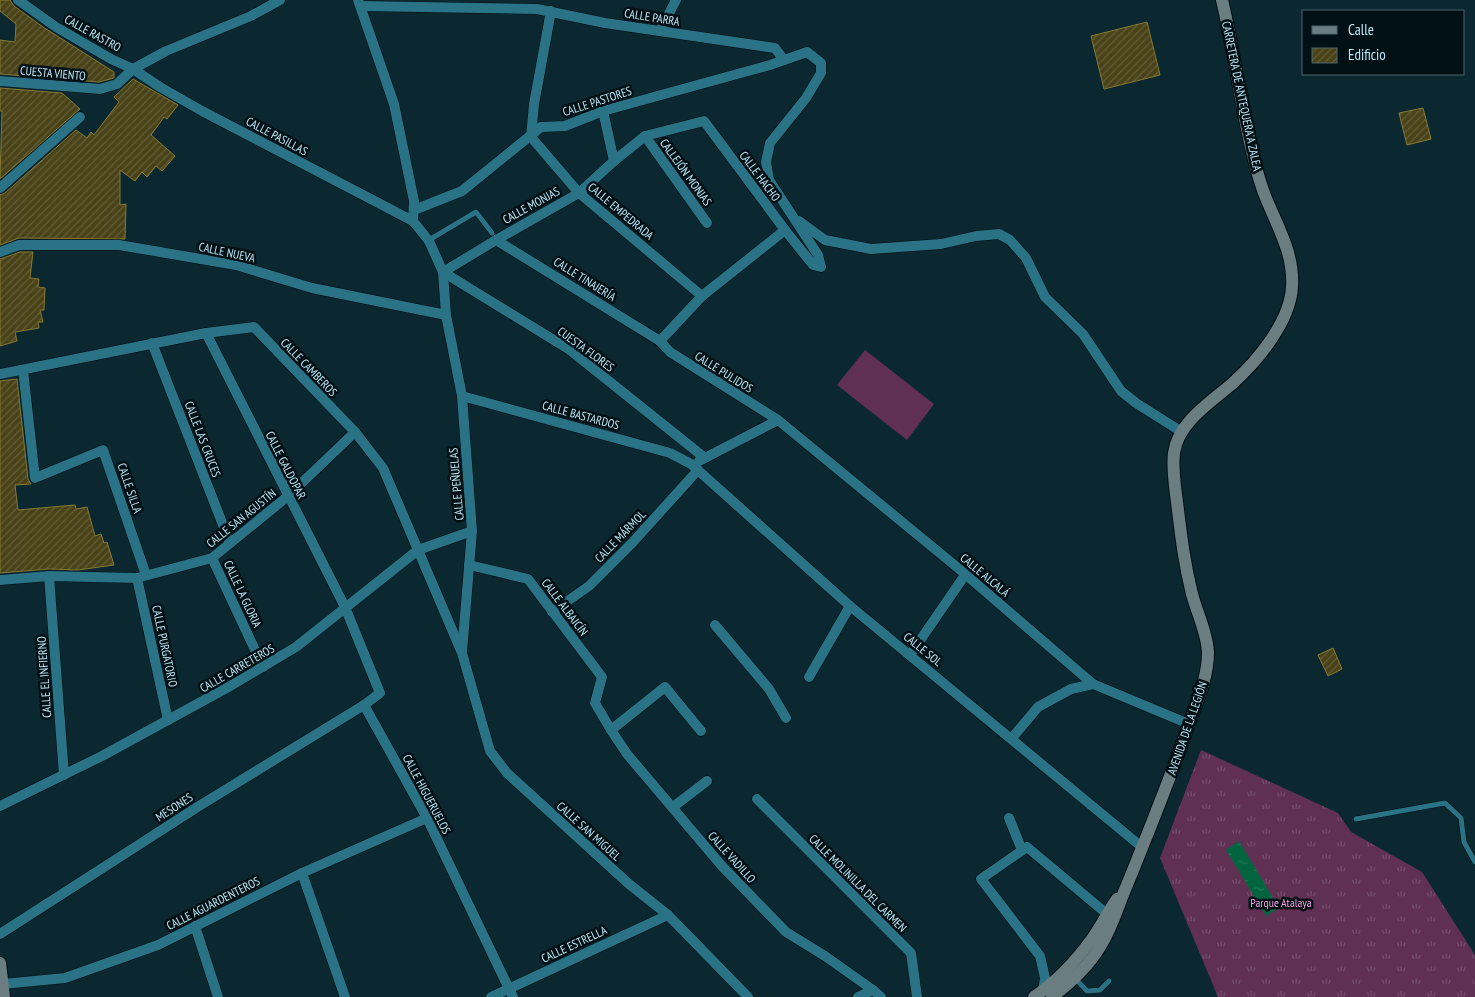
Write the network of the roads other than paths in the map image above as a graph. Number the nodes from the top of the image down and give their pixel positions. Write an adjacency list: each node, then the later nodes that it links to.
1 (18, 0): 10 (street, CALLE RASTRO)
2 (280, 0): 10 (street)
3 (676, 0): 8 (street)
4 (1222, 0): 38 (main road, CARRETERA DE ANTEQUERA A ZALEA)
5 (359, 3): 6 (street, CALLE PARRA); 19 (street)
6 (537, 4): 7 (street, CALLE PARRA)
7 (552, 12): 8 (street, CALLE PARRA); 15 (street)
8 (660, 31): 9 (street, CALLE PARRA)
9 (784, 60): 12 (street, CALLE PASTORES); 20 (street, CALLE PASTORES)
10 (133, 69): 11 (street, CUESTA VIENTO); 21 (street, CALLE PASILLAS)
11 (0, 81)
12 (603, 111): 15 (street, CALLE PASTORES); 16 (street)
13 (80, 117): 17 (street)
14 (645, 136): 16 (street, CALLE HACHO); 22 (street, CALLEJÓN MONJAS); 23 (street, CALLE HACHO)
15 (531, 137): 18 (street, CALLE EMPEDRADA); 19 (street, CALLE PASTORES)
16 (614, 161): 18 (street, CALLE HACHO)
17 (0, 188)
18 (579, 192): 24 (street, CALLE MONJAS); 28 (street, CALLE EMPEDRADA)
19 (414, 210): 21 (street)
20 (794, 218): 23 (street); 38 (street)
21 (413, 221): 25 (street)
22 (707, 223)
23 (785, 230): 28 (street)
24 (494, 236): 25 (lane); 27 (street, CALLE MONJAS); 31 (street, CALLE TINAJERÍA)
25 (429, 241): 27 (street)
26 (0, 252): 29 (street, CALLE NUEVA)
27 (443, 272): 29 (street, CALLE PEÑUELAS); 39 (street, CUESTA FLORES)
28 (702, 296): 31 (street)
29 (446, 315): 35 (street, CALLE PEÑUELAS)
30 (206, 333): 32 (street, CALLE CAMBEROS); 37 (street, CALLE CAMBEROS); 41 (street, CALLE GALDOPAR)
31 (660, 341): 36 (street, CALLE PULIDOS)
32 (152, 343): 33 (street, CALLE CAMBEROS); 43 (street, CALLE LAS CRUCES)
33 (23, 370): 34 (street, CALLE CAMBEROS); 50 (street, CALLE SILLA)
34 (0, 374)
35 (462, 396): 40 (street, CALLE BASTARDOS); 42 (street, CALLE PEÑUELAS)
36 (778, 420): 39 (street); 48 (street, CALLE ALCALÁ)
37 (355, 432): 41 (street, CALLE SAN AGUSTÍN); 44 (street, CALLE CAMBEROS)
38 (1182, 432): 46 (main road, CARRETERA DE ANTEQUERA A ZALEA)
39 (705, 458): 40 (street)
40 (695, 467): 52 (street, CALLE SOL); 54 (street, CALLE MÁRMOL)
41 (288, 496): 43 (street, CALLE SAN AGUSTÍN); 53 (street, CALLE GALDOPAR)
42 (472, 531): 44 (street, CALLE CARRETEROS); 47 (street, CALLE PEÑUELAS)
43 (230, 543): 45 (street, CALLE SAN AGUSTÍN)
44 (418, 550): 53 (street, CALLE CARRETEROS); 56 (street, CALLE CAMBEROS)
45 (212, 558): 50 (street, CALLE SAN AGUSTÍN); 58 (street, CALLE LA GLORIA)
46 (1184, 564): 65 (main road, AVENIDA DE LA LEGIÓN)
47 (470, 565): 54 (street, CALLE ALBAICÍN); 56 (street, CALLE PEÑUELAS)
48 (965, 575): 57 (street); 60 (street, CALLE ALCALÁ)
49 (49, 576): 50 (street, CALLE SAN AGUSTÍN); 51 (street, CALLE SAN AGUSTÍN); 69 (street, CALLE EL INFIERNO)
50 (142, 577): 64 (street, CALLE PURGATORIO)
51 (0, 580)
52 (850, 606): 57 (street, CALLE SOL); 59 (street)
53 (344, 607): 58 (street, CALLE CARRETEROS); 62 (street)
54 (552, 612): 61 (street, CALLE ALBAICÍN)
55 (715, 624): 63 (street)
56 (462, 653): 83 (street, CALLE SAN MIGUEL)
57 (910, 655): 68 (street, CALLE SOL)
58 (263, 667): 64 (street, CALLE CARRETEROS)
59 (809, 676)
60 (1093, 684): 65 (street, CALLE ALCALÁ); 68 (street)
61 (595, 703): 66 (street, CALLE VADILLO)
62 (364, 705): 74 (street, CALLE HIGUERUELOS); 85 (street, MESONES)
63 (786, 718)
64 (168, 720): 69 (street, CALLE CARRETEROS)
65 (1189, 724): 77 (main road, AVENIDA DE LA LEGIÓN)
66 (611, 730): 67 (street); 73 (street, CALLE VADILLO)
67 (700, 731)
68 (1012, 738): 77 (street, CALLE SOL)
69 (64, 775): 72 (street, CALLE CARRETEROS)
70 (707, 781): 73 (street)
71 (756, 799): 99 (street, CALLE MOLINILLA DEL CARMEN)
72 (0, 806)
73 (673, 807): 91 (street, CALLE VADILLO)
74 (427, 818): 80 (street, CALLE AGUARDENTEROS); 90 (street, CALLE HIGUERUELOS)
75 (1009, 818): 78 (street)
76 (1356, 820): 79 (lane)
77 (1143, 848): 81 (main road, AVENIDA DE LA LEGIÓN)
78 (1022, 850): 82 (street); 92 (street)
79 (1475, 862)
80 (302, 873): 84 (street, CALLE AGUARDENTEROS); 95 (street)
81 (1126, 887): 82 (main road, AVENIDA DE LA LEGIÓN); 87 (main road, AVENIDA DE LA LEGIÓN)
82 (1107, 914): 92 (main road, AVENIDA DE LA LEGIÓN)
83 (668, 915): 90 (street, CALLE ESTRELLA); 97 (street, CALLE SAN MIGUEL)
84 (195, 926): 89 (street, CALLE AGUARDENTEROS); 94 (street)
85 (0, 934)
86 (0, 962): 89 (main road)
87 (1075, 978): 88 (lane); 92 (main road, AVENIDA DE LA LEGIÓN); 100 (main road)
88 (1110, 981)
89 (3, 984): 93 (main road)
90 (511, 993): 96 (street, CALLE ESTRELLA)
91 (877, 993): 98 (street)
92 (1041, 995)
93 (4, 997)
94 (218, 997)
95 (345, 997)
96 (491, 997)
97 (748, 997)
98 (858, 997)
99 (917, 997)
100 (1065, 997)

